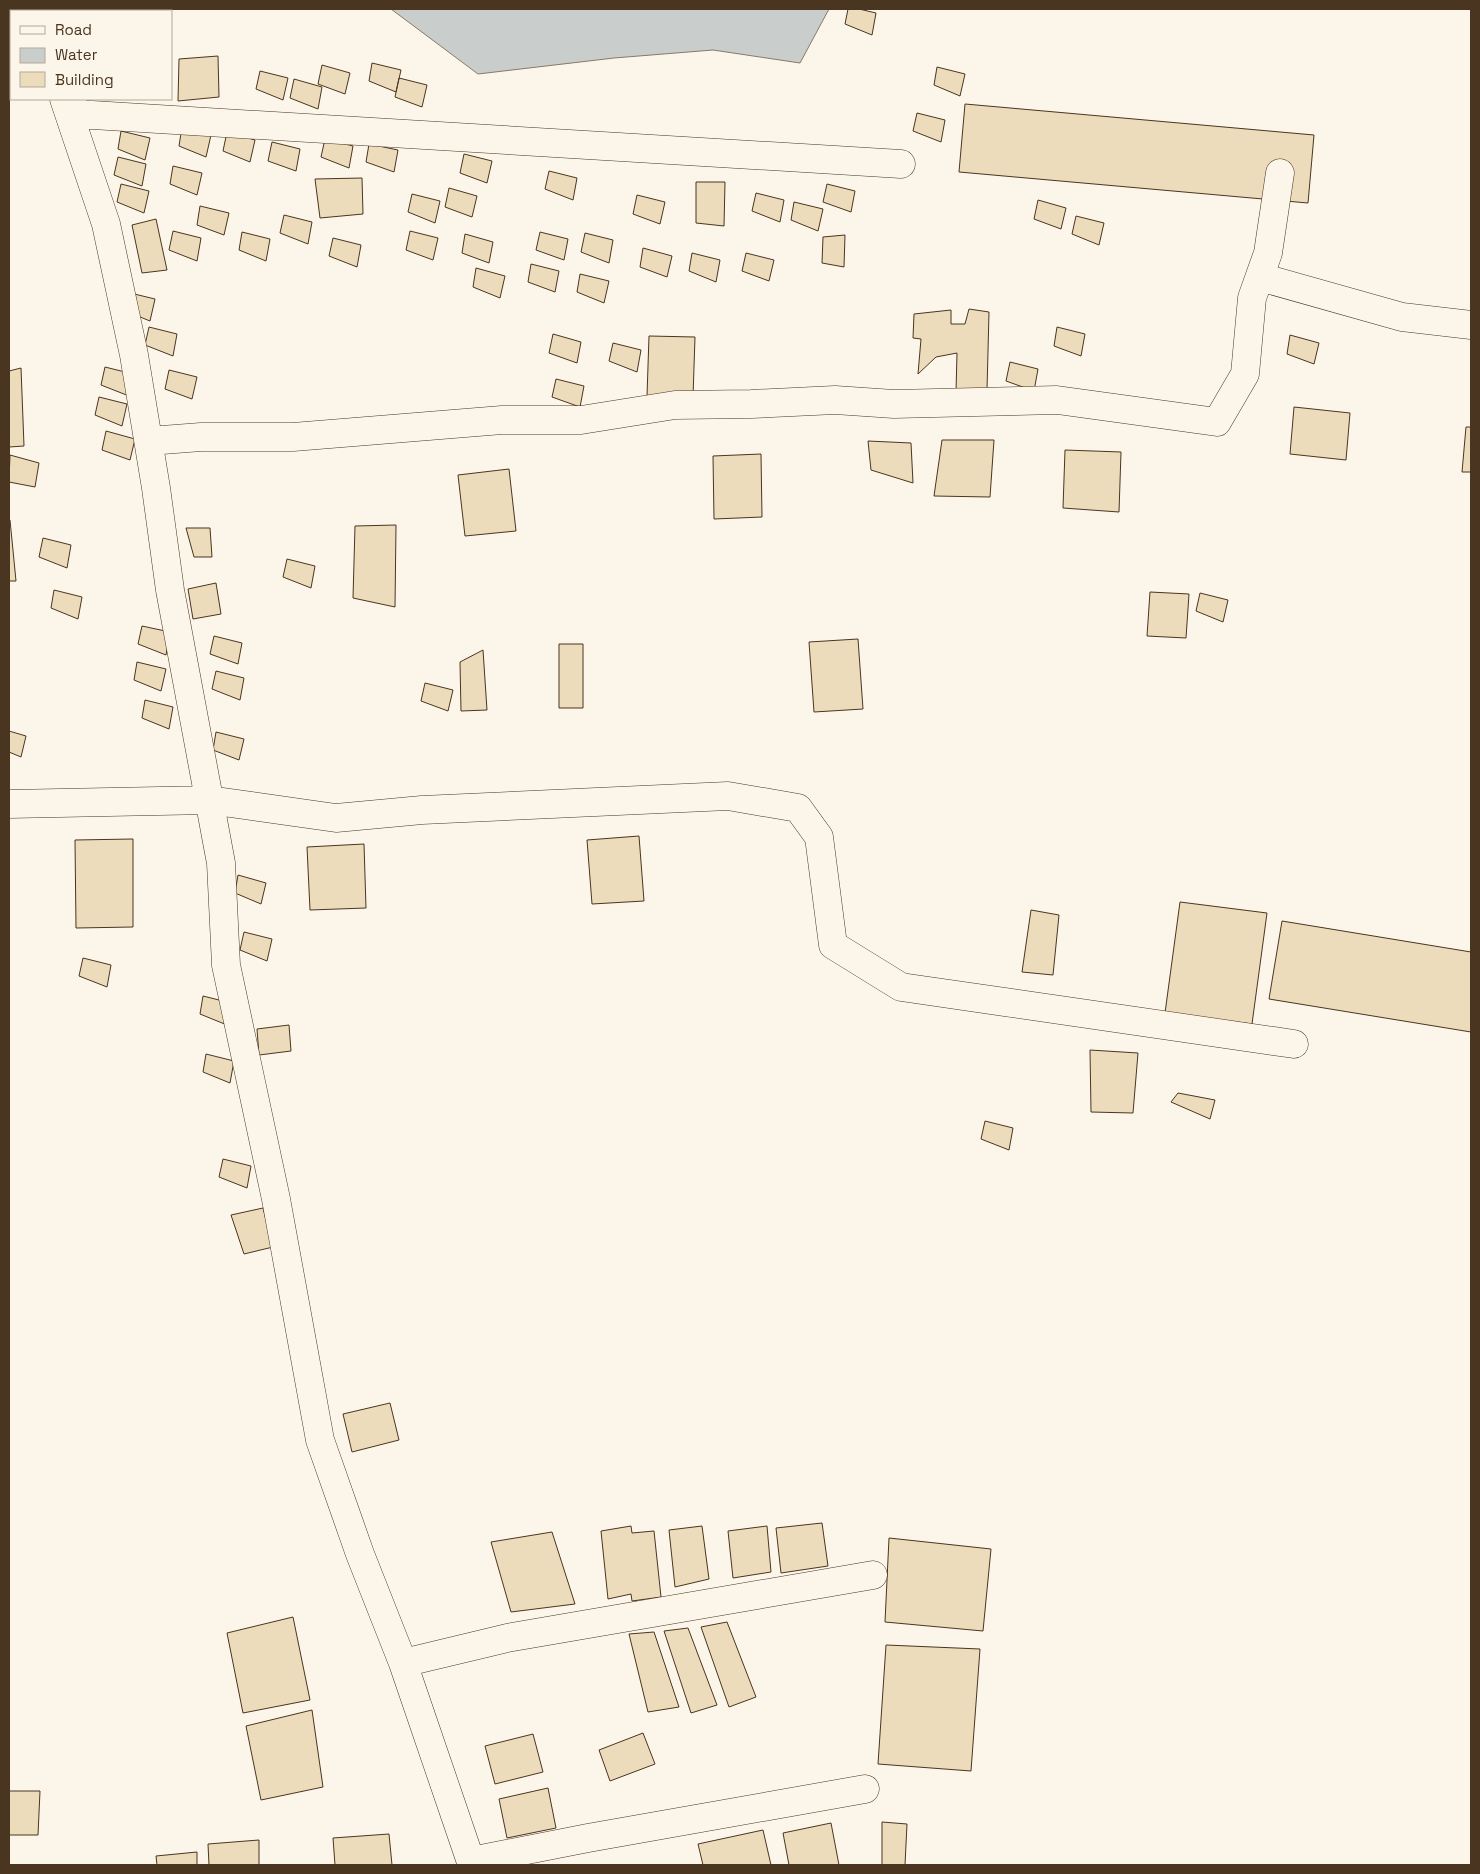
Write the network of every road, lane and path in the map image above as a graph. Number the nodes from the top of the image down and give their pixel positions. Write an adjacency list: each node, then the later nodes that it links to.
1 (64, 100): 7 (street)
2 (71, 100): 3 (street)
3 (901, 164)
4 (1280, 173): 5 (street)
5 (1260, 277): 6 (street); 7 (street)
6 (1471, 325)
7 (149, 441): 8 (street)
8 (209, 800): 9 (street); 10 (street); 12 (street)
9 (9, 804)
10 (1294, 1044)
11 (873, 1575): 12 (street)
12 (403, 1663): 14 (street)
13 (865, 1789): 14 (street)
14 (472, 1863)

